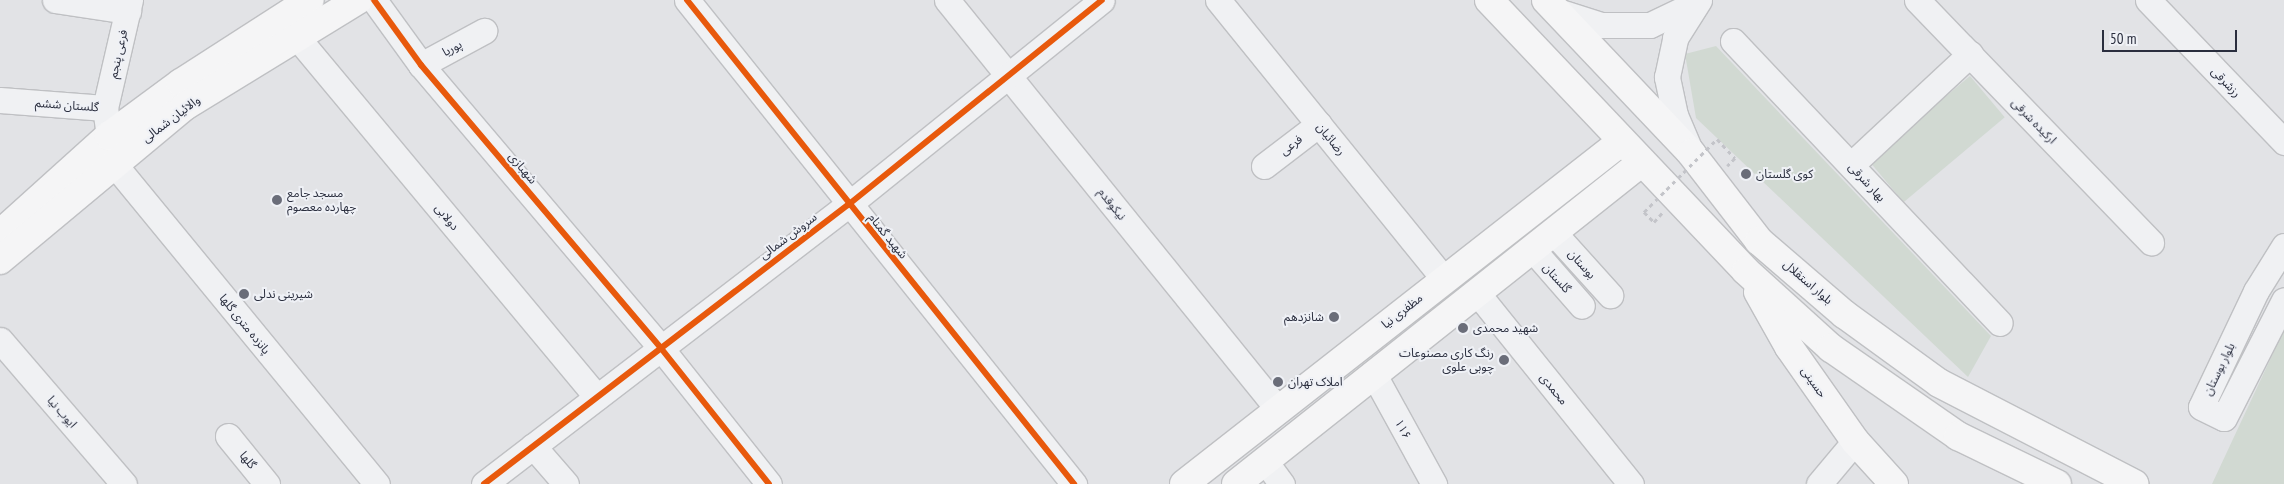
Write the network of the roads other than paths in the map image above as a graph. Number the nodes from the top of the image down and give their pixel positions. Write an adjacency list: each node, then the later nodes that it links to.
1 (56, 0): 13 (street)
2 (310, 0): 24 (main road, والائیان شمالی)
3 (358, 0): 16 (main road, والائیان شمالی)
4 (374, 0): 19 (street, شهبازی)
5 (687, 0): 34 (street, شهید گمنام)
6 (947, 0): 20 (street, نیکوقدم)
7 (1102, 0): 20 (street, سروش شمالی)
8 (1218, 0): 23 (street, رضائیان)
9 (1489, 0): 25 (main road)
10 (1917, 0): 18 (street, ارکیده شرقی)
11 (2148, 0): 26 (street, رزشرقی)
12 (1697, 2): 14 (street); 27 (street)
13 (129, 5): 22 (street, فرعی پنجم)
14 (1552, 6): 27 (main road, بلوار استقلال)
15 (484, 31): 19 (street, پوریا)
16 (296, 36): 29 (main road, والائیان شمالی); 51 (street, دولابی)
17 (1733, 41): 30 (street, بهار شرقی)
18 (1970, 54): 30 (street); 37 (street, ارکیده شرقی)
19 (421, 65): 49 (street, شهبازی)
20 (1008, 76): 34 (street, سروش شمالی); 53 (street, نیکوقدم)
21 (0, 100): 22 (street, گلستان ششم)
22 (105, 108): 24 (street, گلستان ششم)
23 (1319, 124): 31 (street, فرعی); 42 (street, رضائیان)
24 (109, 136): 36 (main road, والائیان شمالی)
25 (1622, 141): 28 (main road); 32 (main road, مظفری نیا)
26 (2284, 142)
27 (1691, 153): 52 (main road, بلوار استقلال)
28 (1642, 162): 33 (main road); 41 (main road)
29 (114, 164): 40 (main road, والائیان شمالی); 62 (street, پانزده متری گلها)
30 (1851, 165): 47 (street, بهار شرقی)
31 (1264, 166)
32 (1574, 178): 33 (main road); 42 (main road, مظفری نیا)
33 (1604, 193): 35 (main road)
34 (848, 205): 49 (street, سروش شمالی); 66 (street, شهید گمنام)
35 (1554, 233): 39 (main road); 44 (street, بوستان)
36 (0, 234)
37 (2151, 242)
38 (2284, 246): 45 (street, بلوار بوستان)
39 (1533, 250): 43 (main road); 46 (street, گلستان)
40 (0, 260)
41 (1746, 271): 55 (main road); 56 (main road, حسینی)
42 (1444, 279): 53 (main road, مظفری نیا)
43 (1478, 294): 50 (main road); 59 (street, محمدی)
44 (1610, 295)
45 (2284, 300)
46 (1582, 306)
47 (2000, 323)
48 (0, 340): 60 (street, ایوب نیا)
49 (660, 347): 51 (street, سروش شمالی); 65 (street, شهبازی)
50 (1373, 373): 58 (main road); 70 (street, ۱۱۶)
51 (597, 397): 57 (street, سروش شمالی)
52 (1975, 403): 55 (main road); 74 (main road, بلوار استقلال)
53 (1277, 408): 67 (main road, مظفری نیا)
54 (228, 436): 61 (street, گلها)
55 (1958, 436): 73 (main road)
56 (1855, 441): 71 (street); 72 (main road, حسینی)
57 (533, 446): 63 (street, سروش شمالی); 64 (street)
58 (1265, 461): 68 (main road); 69 (street)
59 (1621, 481)
60 (124, 484)
61 (267, 484)
62 (377, 484)
63 (484, 484)
64 (566, 484)
65 (769, 484)
66 (1074, 484)
67 (1184, 484)
68 (1236, 484)
69 (1282, 484)
70 (1434, 484)
71 (1819, 484)
72 (1894, 484)
73 (2056, 484)
74 (2135, 484)

